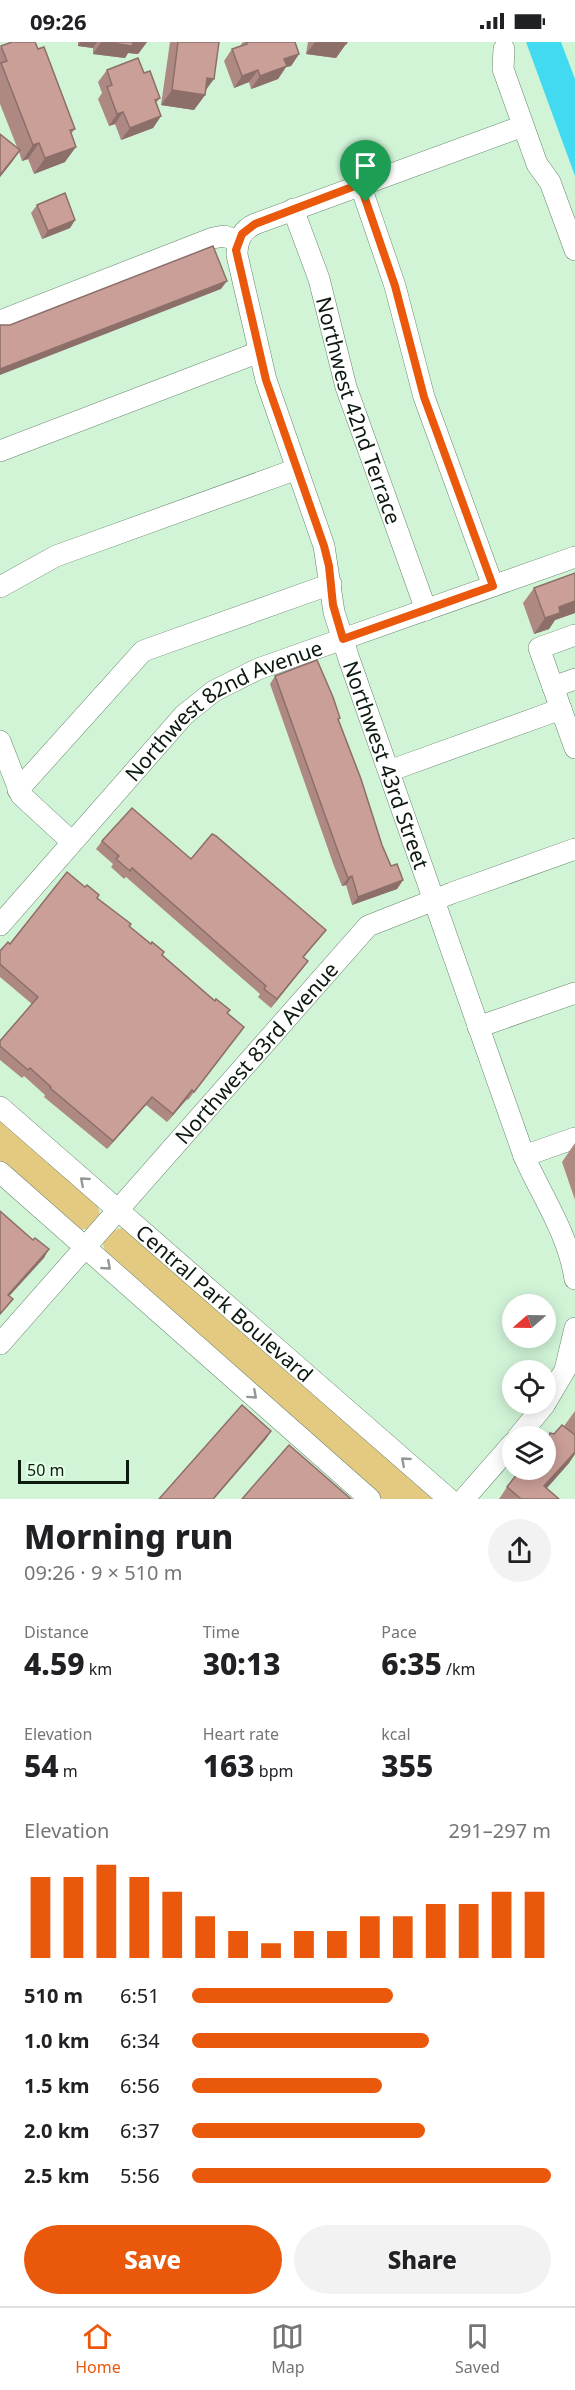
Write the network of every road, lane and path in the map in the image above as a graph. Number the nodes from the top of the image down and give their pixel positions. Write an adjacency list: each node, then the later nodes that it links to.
1 (503, 46): 2 (street); 3 (street)
2 (523, 126): 3 (street); 4 (street)
3 (550, 182): 7 (street)
4 (360, 184): 5 (street); 14 (street)
5 (293, 209): 6 (street); 16 (street, Northwest 42nd Terrace)
6 (238, 241): 8 (street); 9 (street, Northwest 43rd Street)
7 (575, 250)
8 (0, 321)
9 (259, 352): 10 (street); 11 (street, Northwest 43rd Street)
10 (0, 451)
11 (297, 469): 13 (street, Northwest 43rd Street); 15 (street)
12 (575, 557): 14 (street, Northwest 82nd Avenue)
13 (331, 584): 18 (street, Northwest 43rd Street); 25 (street)
14 (493, 586): 16 (street, Northwest 82nd Avenue)
15 (0, 587)
16 (426, 610): 18 (street, Northwest 82nd Avenue)
17 (575, 635): 20 (street)
18 (343, 639): 24 (street, Northwest 43rd Street); 26 (street, Northwest 82nd Avenue)
19 (575, 680): 20 (street)
20 (553, 687): 21 (street)
21 (561, 709): 22 (street); 24 (street)
22 (573, 736)
23 (0, 741): 25 (street)
24 (389, 771): 28 (street, Northwest 43rd Street)
25 (18, 790): 26 (street)
26 (72, 842): 29 (street, Northwest 82nd Avenue)
27 (575, 849): 28 (street, Northwest 83rd Avenue)
28 (434, 900): 31 (street, Northwest 43rd Street); 36 (street, Northwest 83rd Avenue)
29 (0, 925)
30 (575, 993): 31 (street)
31 (478, 1028): 34 (street, Northwest 43rd Street)
32 (0, 1107): 36 (street, Central Park Boulevard, one-way to 32)
33 (575, 1138): 34 (street)
34 (524, 1156): 38 (street, Northwest 43rd Street)
35 (0, 1172): 37 (street)
36 (118, 1210): 37 (street, Northwest 83rd Avenue); 47 (street, Central Park Boulevard, one-way to 36)
37 (85, 1247): 41 (street, Northwest 83rd Avenue); 46 (street, one-way to 46)
38 (575, 1279)
39 (575, 1328): 40 (street)
40 (574, 1333): 42 (street)
41 (0, 1344)
42 (556, 1384)
43 (536, 1414): 44 (street)
44 (527, 1426)
45 (502, 1456): 48 (street)
46 (370, 1499)
47 (449, 1499)
48 (464, 1499)

